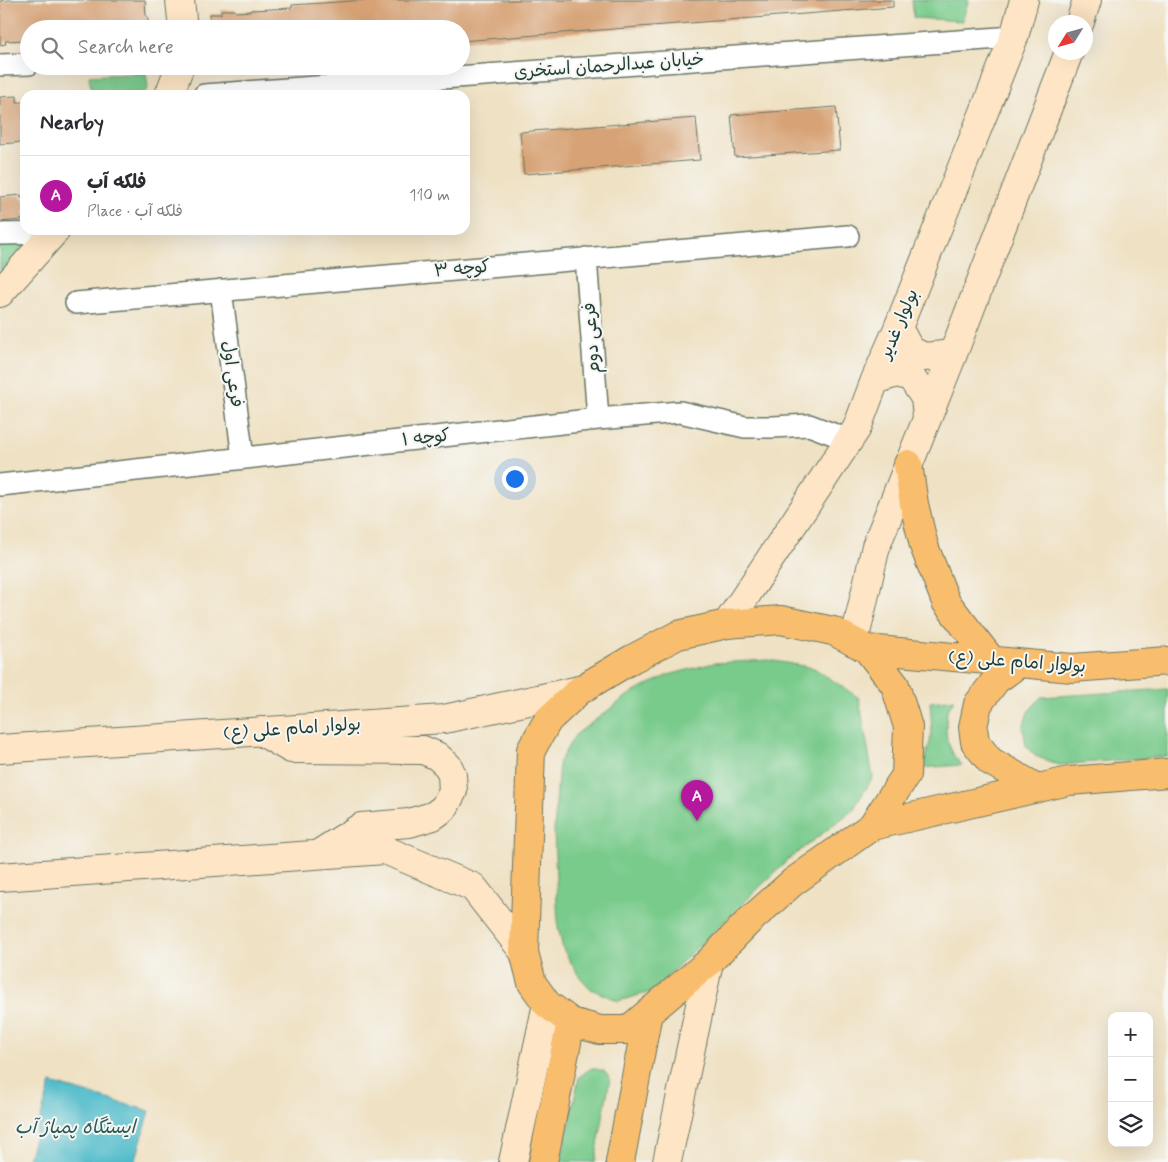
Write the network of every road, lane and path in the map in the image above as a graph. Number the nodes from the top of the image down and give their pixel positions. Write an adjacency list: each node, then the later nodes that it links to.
1 (180, 0): 5 (street)
2 (1024, 0): 6 (street, بولوار غدیر)
3 (1087, 0): 4 (street)
4 (1082, 15)
5 (182, 20)
6 (1014, 37): 12 (street, خیابان عبدالرحمان استخری); 21 (street, بولوار غدیر)
7 (1066, 60): 22 (street)
8 (20, 64): 9 (street)
9 (0, 65)
10 (177, 75): 11 (street)
11 (171, 90)
12 (274, 90)
13 (20, 233): 14 (street)
14 (0, 234)
15 (51, 235): 19 (street)
16 (848, 236): 17 (street, کوچه ۳)
17 (586, 258): 18 (street, کوچه ۳); 25 (street, فرعی دوم)
18 (221, 290): 20 (street, کوچه ۳); 27 (street, فرعی اول)
19 (0, 293)
20 (76, 303)
21 (898, 328): 22 (street); 23 (street, بولوار غدیر)
22 (953, 354): 24 (street)
23 (875, 380): 24 (street); 26 (street, بولوار غدیر)
24 (927, 417): 28 (street)
25 (598, 418): 26 (street, کوچه ۱); 27 (street, کوچه ۱)
26 (849, 440): 30 (street, بولوار غدیر)
27 (244, 458): 29 (street, کوچه ۱)
28 (908, 464): 31 (street); 33 (main road)
29 (0, 485)
30 (727, 624): 31 (main road); 34 (main road)
31 (861, 646): 33 (main road, بولوار امام علی (ع)); 39 (main road)
32 (1168, 661): 33 (main road, بولوار امام علی (ع))
33 (1005, 663): 38 (main road)
34 (580, 690): 35 (street, بولوار امام علی (ع)); 42 (main road)
35 (260, 731): 36 (street, بولوار امام علی (ع)); 40 (street)
36 (0, 749)
37 (1168, 773): 38 (main road)
38 (1037, 788): 39 (main road)
39 (872, 826): 43 (main road)
40 (317, 855): 41 (street); 42 (street)
41 (0, 877)
42 (524, 952): 44 (main road)
43 (709, 962): 45 (main road); 50 (street)
44 (546, 1004): 46 (main road); 47 (street)
45 (648, 1013): 46 (main road); 49 (main road)
46 (571, 1022): 48 (main road)
47 (513, 1162)
48 (542, 1162)
49 (620, 1162)
50 (667, 1162)

